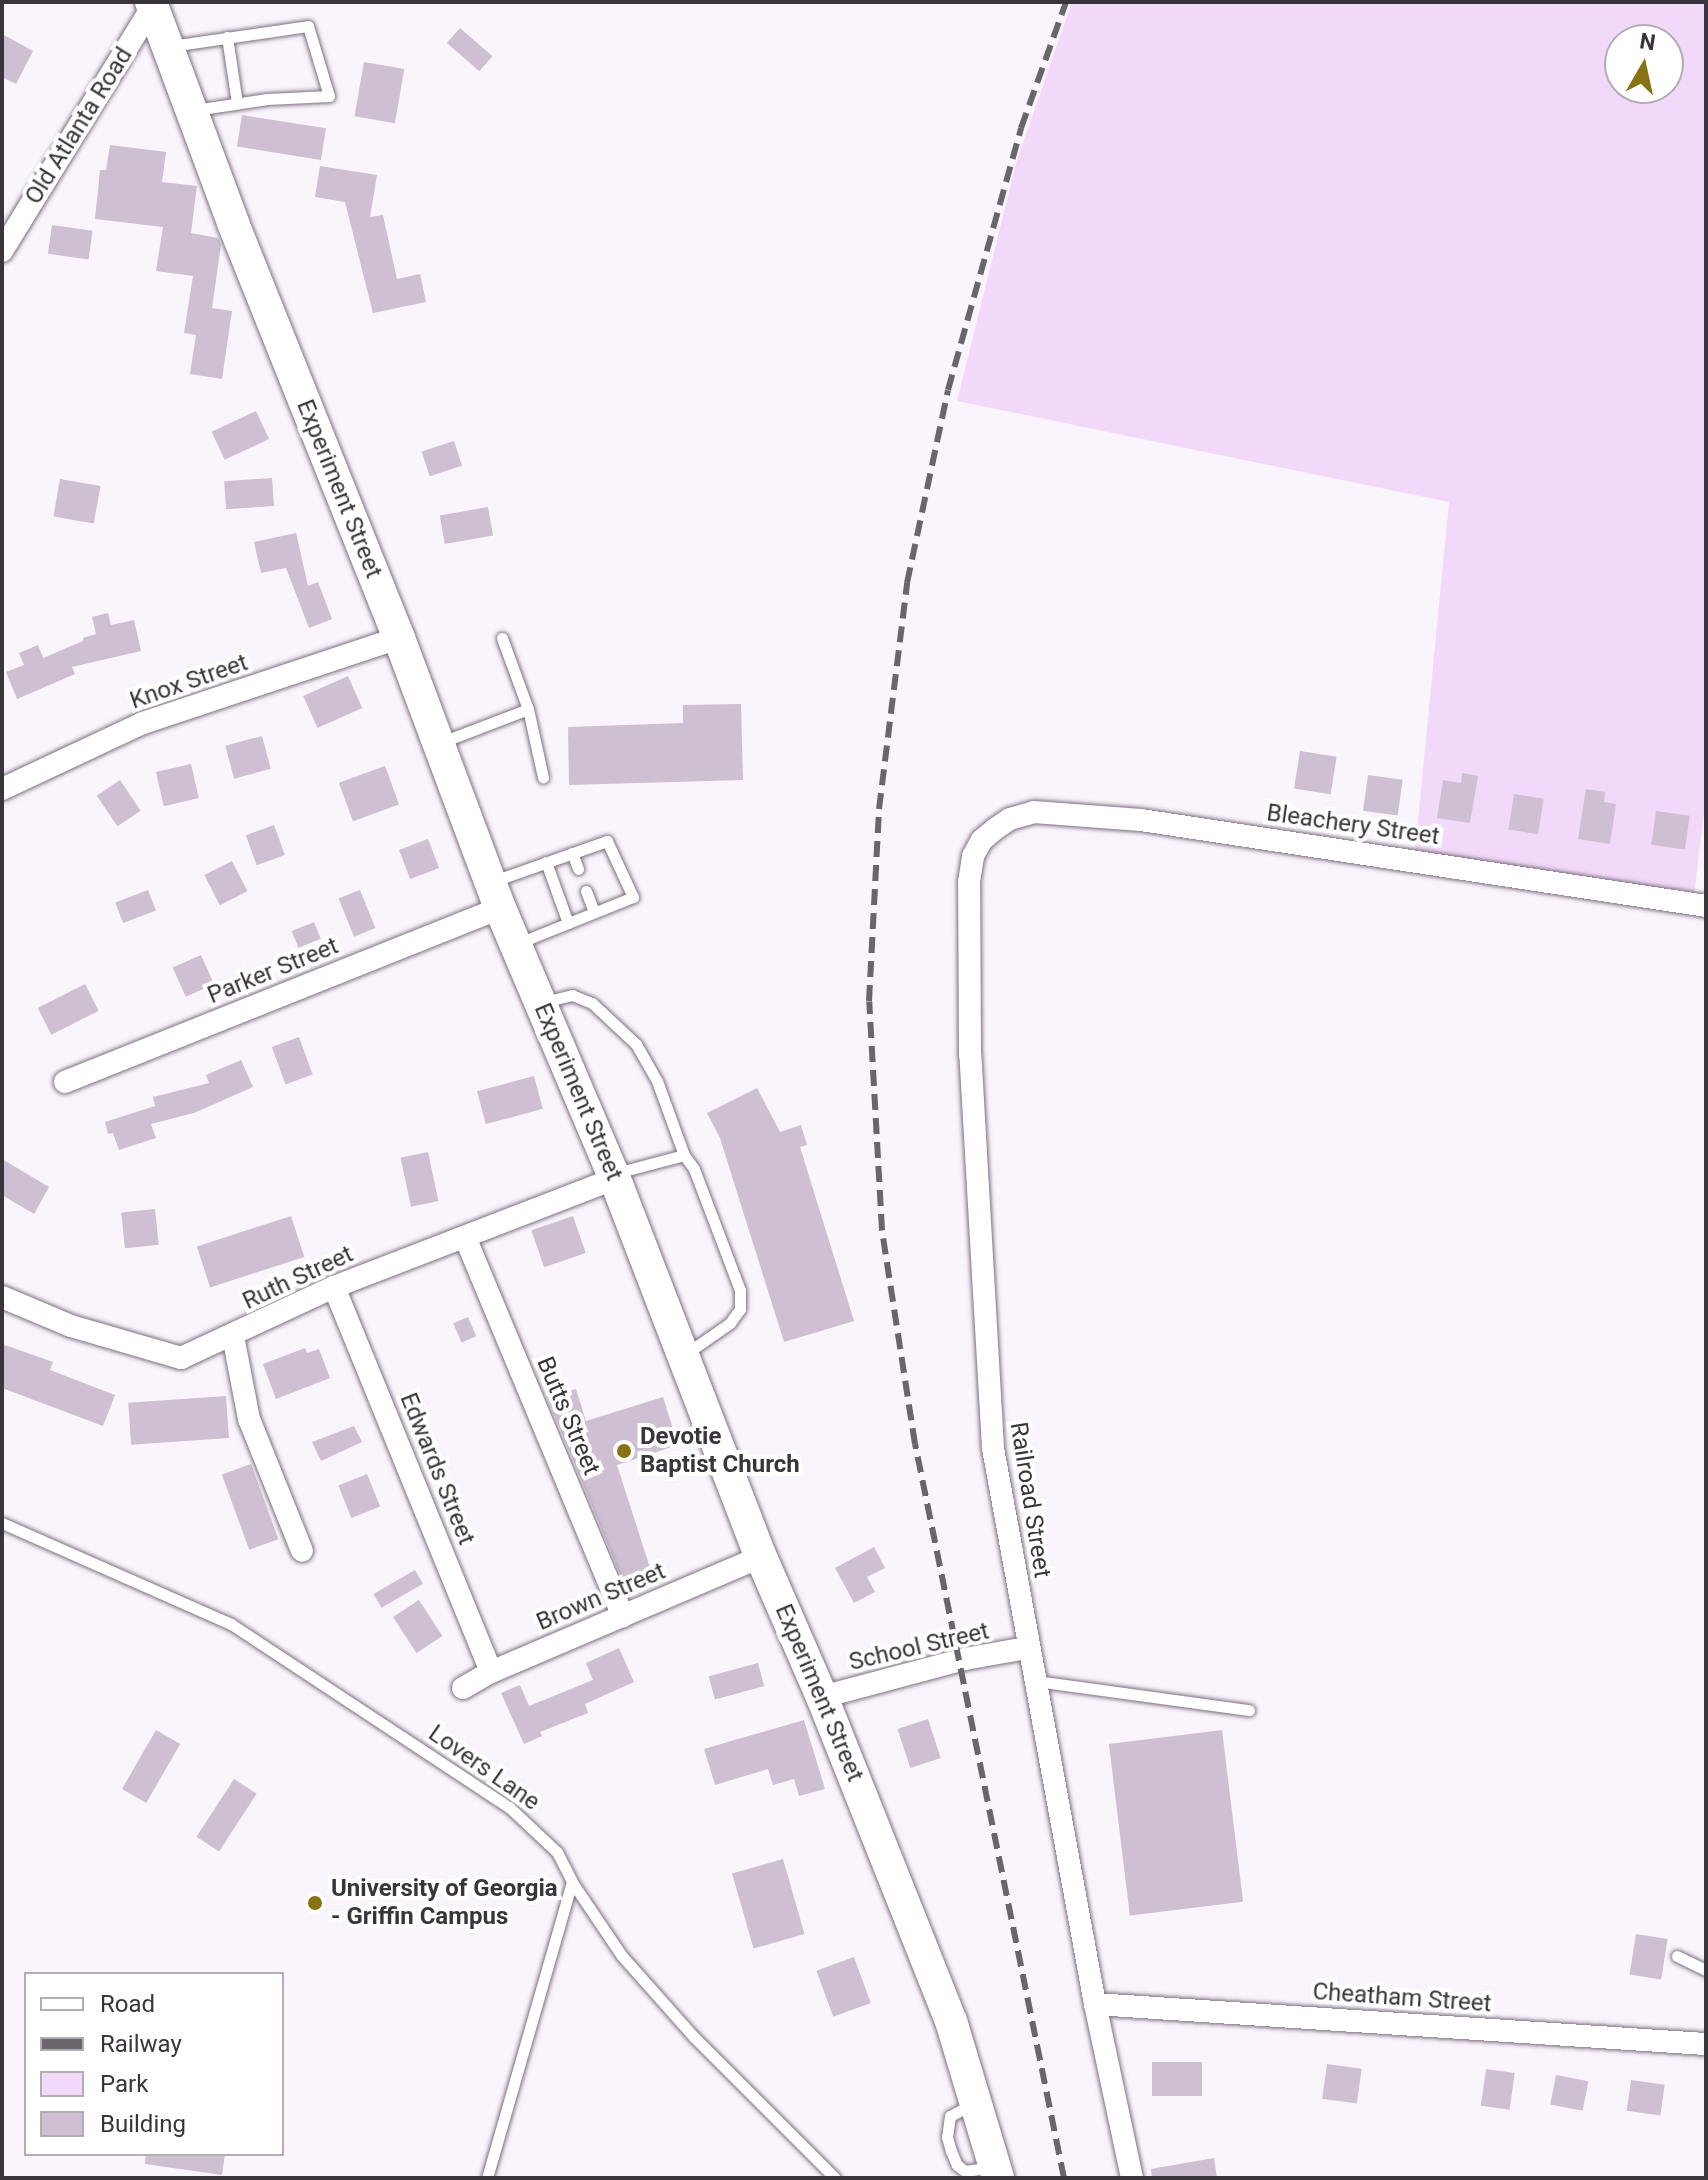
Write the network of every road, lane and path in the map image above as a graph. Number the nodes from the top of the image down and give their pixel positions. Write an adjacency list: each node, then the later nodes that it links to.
1 (152, 3): 3 (main road, Experiment Street); 6 (street, Old Atlanta Road)
2 (227, 37): 3 (lane); 4 (lane); 4 (lane)
3 (166, 46): 5 (main road, Experiment Street)
4 (237, 103): 5 (lane)
5 (190, 111): 7 (main road, Experiment Street)
6 (4, 243)
7 (399, 638): 10 (main road, Experiment Street); 12 (street, Knox Street)
8 (502, 638): 9 (lane)
9 (528, 709): 10 (lane); 11 (lane)
10 (438, 744): 18 (main road, Experiment Street)
11 (543, 777)
12 (2, 789)
13 (995, 829): 19 (street, Bleachery Street); 36 (street, Railroad Street)
14 (572, 853): 15 (lane); 16 (lane); 20 (lane)
15 (546, 862): 18 (lane); 21 (lane)
16 (578, 869)
17 (586, 891): 20 (lane)
18 (495, 895): 22 (main road, Experiment Street); 24 (street, Parker Street)
19 (1706, 906)
20 (594, 912): 21 (lane)
21 (568, 923): 22 (lane)
22 (516, 944): 23 (main road, Experiment Street)
23 (540, 1003): 25 (lane); 26 (main road, Experiment Street)
24 (65, 1082)
25 (684, 1155): 26 (lane); 31 (lane)
26 (614, 1176): 27 (street, Ruth Street); 31 (main road, Experiment Street)
27 (465, 1237): 28 (street, Ruth Street); 35 (street, Butts Street)
28 (334, 1287): 30 (street, Ruth Street); 37 (street, Edwards Street)
29 (2, 1297): 30 (street, Ruth Street)
30 (233, 1336): 33 (street)
31 (683, 1356): 34 (main road, Experiment Street)
32 (2, 1523): 42 (lane, Lovers Lane)
33 (302, 1551)
34 (761, 1557): 35 (street, Brown Street); 40 (main road, Experiment Street)
35 (623, 1616): 37 (street, Brown Street)
36 (1027, 1648): 38 (street, Railroad Street); 40 (street, School Street)
37 (491, 1672): 39 (street, Brown Street)
38 (1036, 1681): 41 (lane); 45 (street, Railroad Street)
39 (463, 1688)
40 (822, 1697): 47 (main road, Experiment Street)
41 (1249, 1710)
42 (572, 1882): 48 (lane); 49 (lane, Lovers Lane)
43 (1677, 1956): 44 (lane)
44 (1706, 1970)
45 (1095, 2004): 46 (street, Cheatham Street); 50 (street, Railroad Street)
46 (1706, 2044)
47 (997, 2172)
48 (487, 2178)
49 (835, 2178)
50 (1132, 2178)

